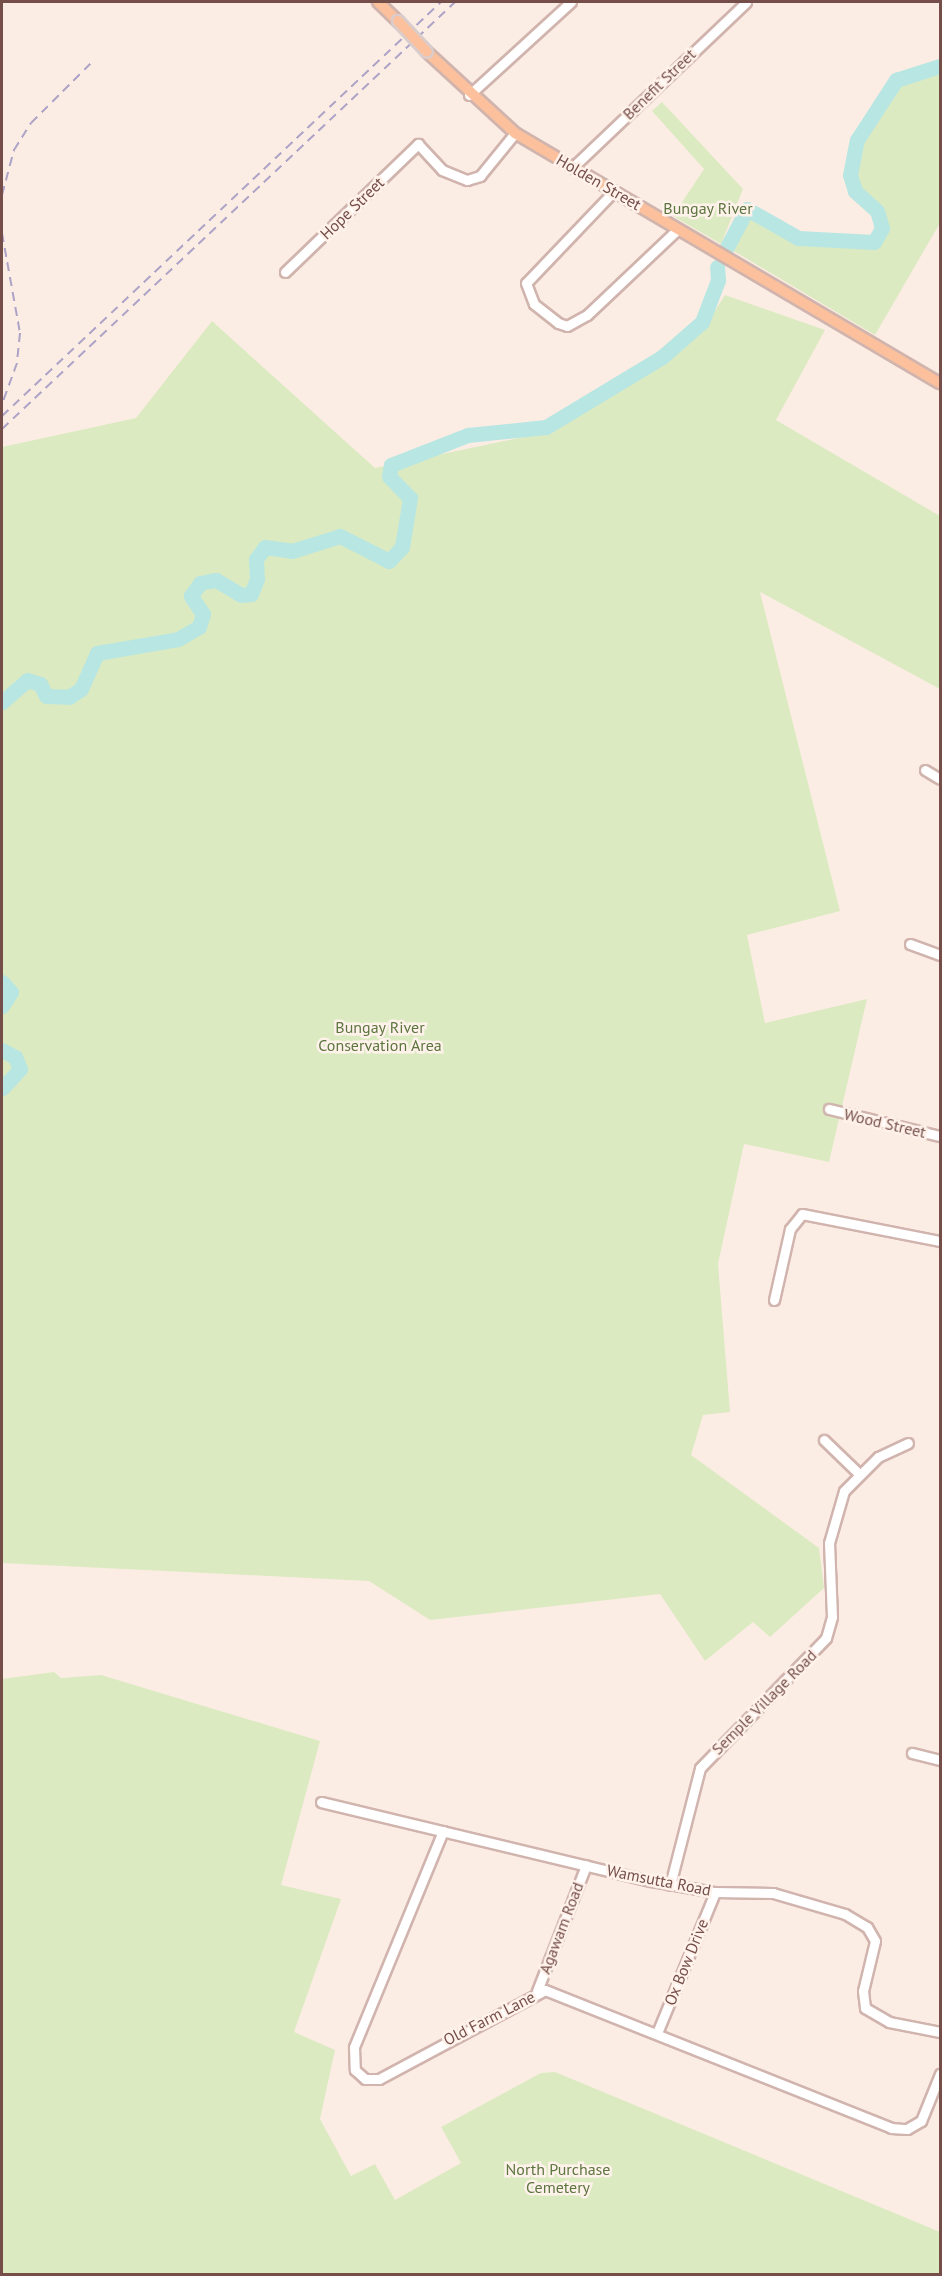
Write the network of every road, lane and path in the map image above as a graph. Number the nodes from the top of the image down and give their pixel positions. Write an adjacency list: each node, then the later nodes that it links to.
1 (378, 2): 4 (main road, Holden Street, bridge)
2 (571, 2): 4 (street)
3 (746, 2): 6 (street, Benefit Street)
4 (469, 95): 5 (main road, Holden Street)
5 (515, 133): 6 (main road, Holden Street); 9 (street, Hope Street)
6 (573, 167): 7 (main road, Holden Street)
7 (614, 191): 8 (main road, Holden Street); 8 (street)
8 (678, 229): 10 (main road, Holden Street)
9 (285, 272)
10 (940, 383)
11 (925, 770): 12 (street)
12 (940, 779)
13 (910, 944): 14 (street)
14 (940, 955)
15 (829, 1109): 16 (street, Wood Street)
16 (940, 1136)
17 (940, 1241): 18 (street)
18 (774, 1300)
19 (824, 1440): 21 (street)
20 (908, 1443): 21 (street, Semple Village Road)
21 (858, 1473): 27 (street, Semple Village Road)
22 (912, 1753): 23 (street)
23 (940, 1760)
24 (321, 1802): 25 (street, Wamsutta Road)
25 (443, 1831): 26 (street, Wamsutta Road); 29 (street, Old Farm Lane)
26 (586, 1865): 27 (street, Wamsutta Road); 29 (street, Agawam Road)
27 (670, 1885): 28 (street, Wamsutta Road)
28 (715, 1892): 30 (street, Ox Bow Drive); 31 (street, Wamsutta Road)
29 (537, 1991): 30 (street, Old Farm Lane)
30 (657, 2032): 32 (street, Old Farm Lane)
31 (940, 2032)
32 (940, 2074)

